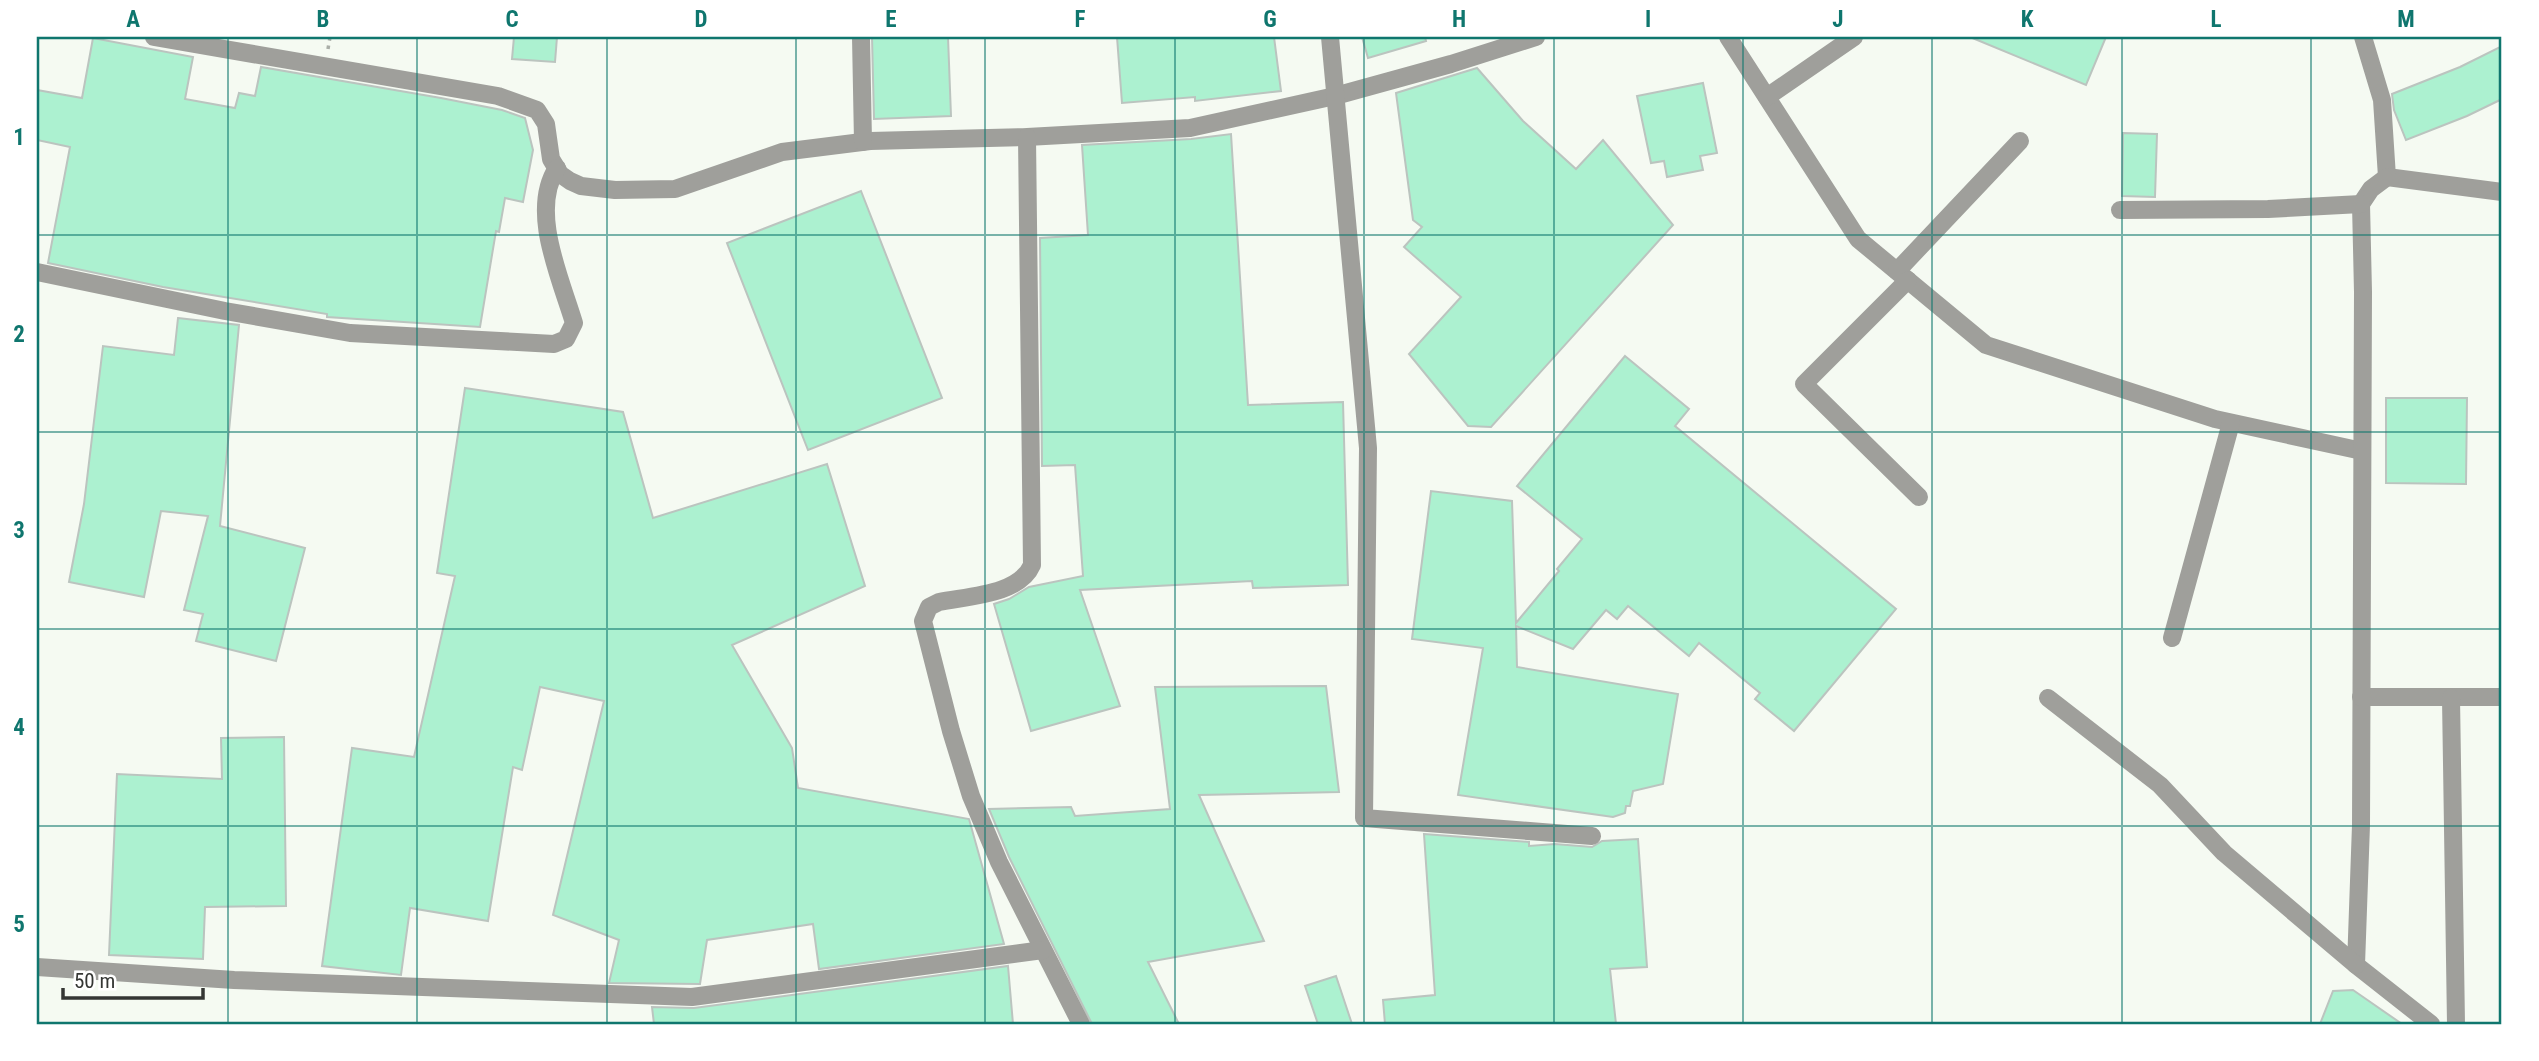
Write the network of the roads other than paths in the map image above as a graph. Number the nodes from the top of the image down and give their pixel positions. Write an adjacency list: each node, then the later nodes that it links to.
1 (154, 37): 13 (street)
2 (861, 37): 12 (street)
3 (1330, 37): 8 (street)
4 (1536, 37): 8 (street)
5 (1728, 37): 9 (street)
6 (1854, 37): 9 (street)
7 (2363, 37): 14 (street)
8 (1335, 96): 10 (street); 28 (street)
9 (1767, 97): 19 (street)
10 (1027, 137): 12 (street); 29 (street)
11 (2020, 141): 19 (street)
12 (863, 142): 13 (street)
13 (557, 168): 18 (street)
14 (2387, 177): 15 (street); 16 (street)
15 (2502, 192)
16 (2361, 204): 17 (street); 21 (street)
17 (2120, 210)
18 (37, 272)
19 (1902, 275): 20 (street); 22 (street)
20 (2231, 423): 21 (street); 23 (street)
21 (2362, 451): 24 (street)
22 (1919, 497)
23 (2172, 638)
24 (2361, 697): 27 (street); 30 (street)
25 (2502, 697): 27 (street)
26 (2048, 698): 30 (street)
27 (2451, 698): 34 (street)
28 (1592, 836)
29 (1044, 950): 31 (street); 32 (street)
30 (2356, 965): 33 (street)
31 (37, 967)
32 (1081, 1024)
33 (2431, 1024)
34 (2456, 1024)

